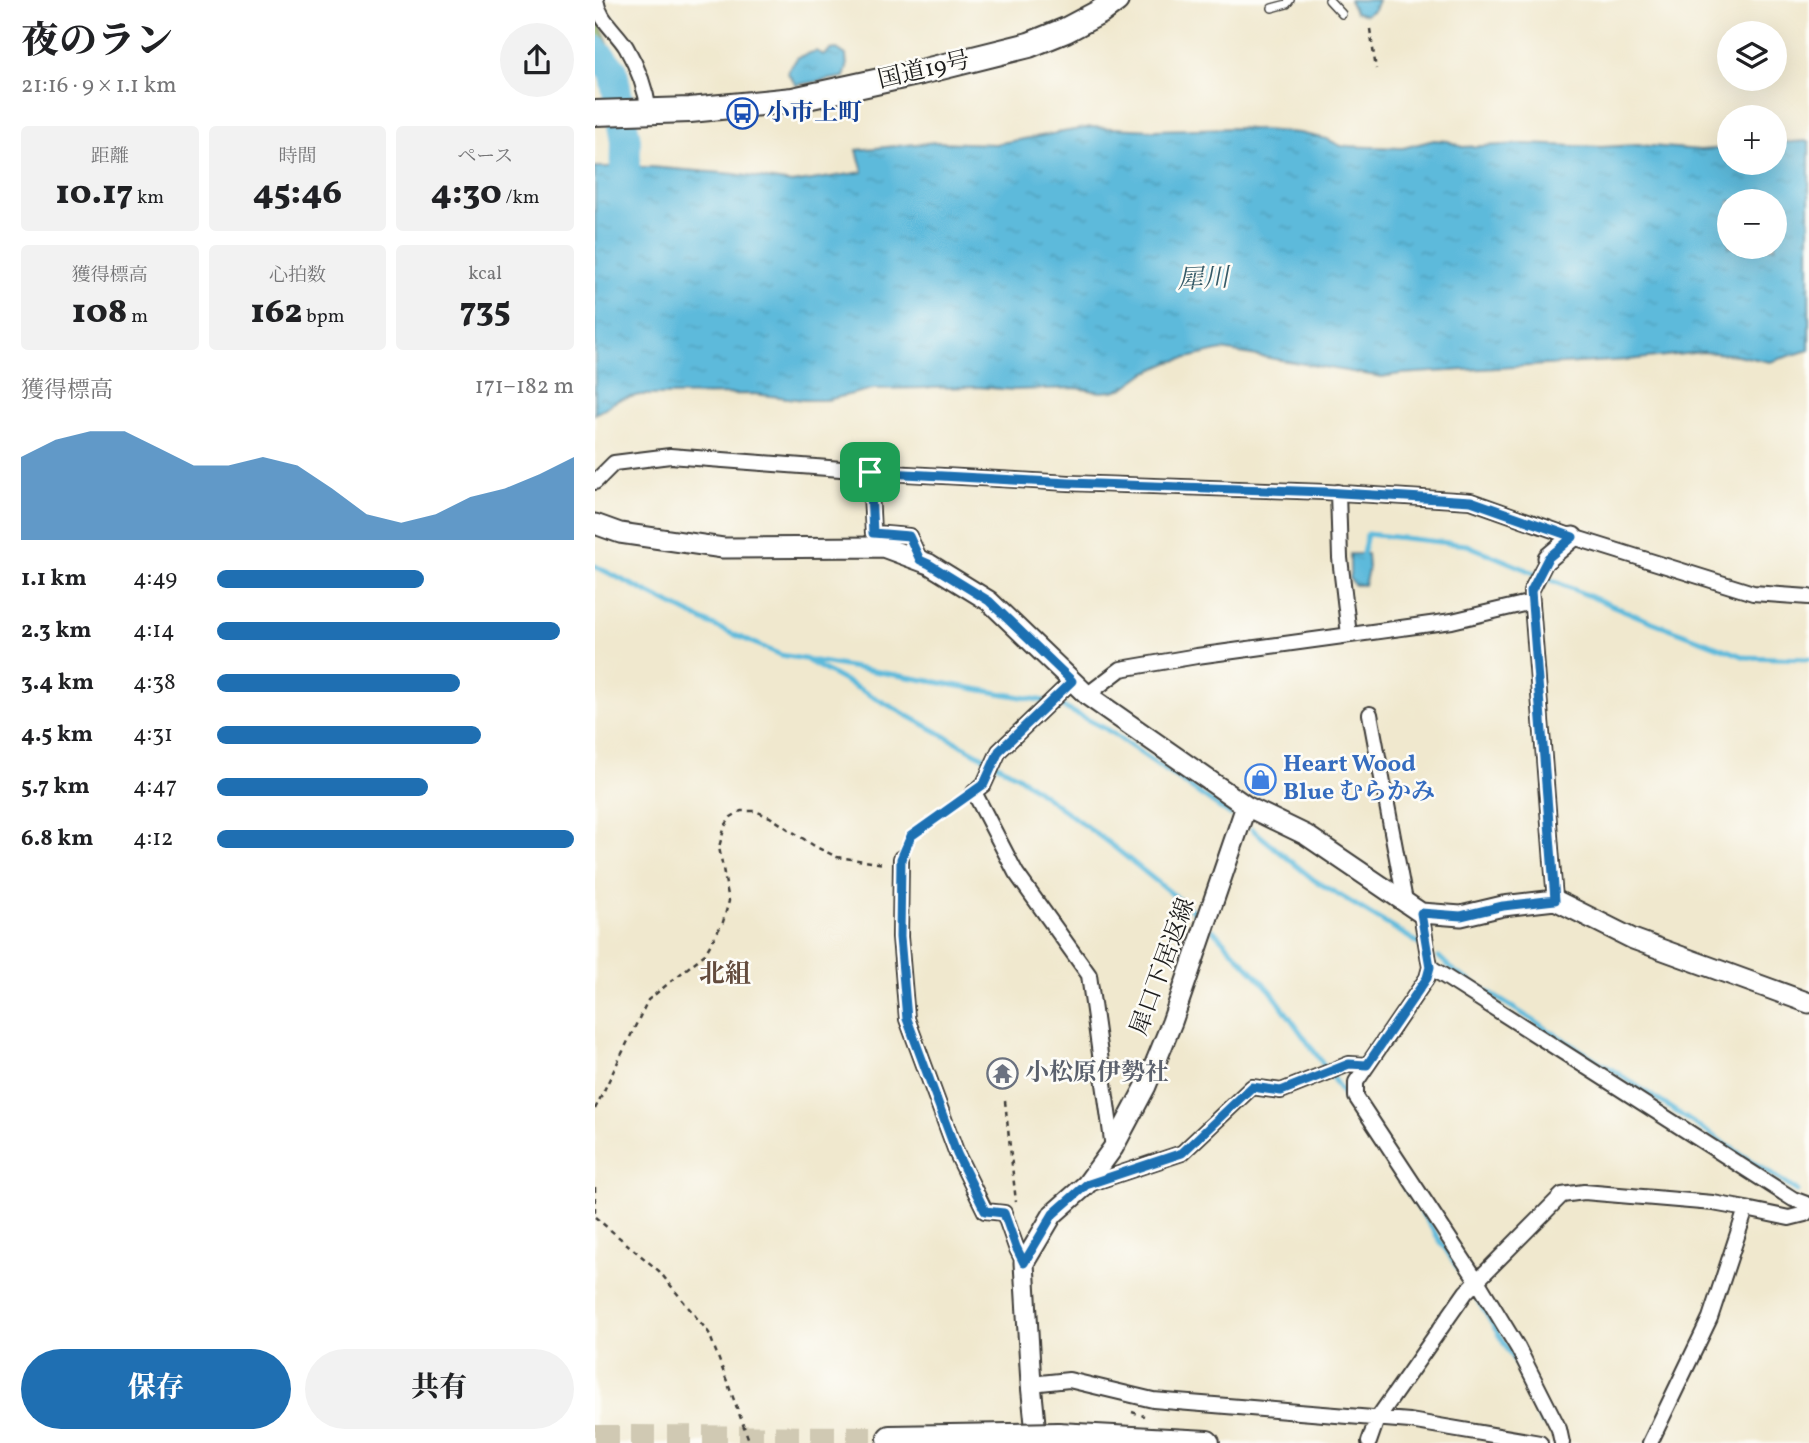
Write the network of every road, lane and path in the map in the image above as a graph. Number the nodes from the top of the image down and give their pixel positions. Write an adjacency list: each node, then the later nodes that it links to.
1 (596, 0): 9 (street)
2 (1116, 0): 9 (highway, 国道19号)
3 (1290, 0): 5 (lane)
4 (1329, 0): 6 (lane)
5 (1272, 8)
6 (1342, 14)
7 (1370, 29): 8 (path)
8 (1376, 69)
9 (643, 111): 10 (highway, 国道19号)
10 (602, 112)
11 (870, 472): 12 (street); 13 (street); 17 (street)
12 (595, 482)
13 (1338, 492): 15 (street); 20 (street)
14 (595, 524): 17 (main road)
15 (1573, 537): 16 (main road); 19 (street)
16 (1548, 558): 18 (street)
17 (920, 560): 21 (main road)
18 (1531, 596): 20 (street); 27 (street)
19 (1809, 597)
20 (1349, 635): 22 (street)
21 (1072, 681): 22 (main road); 24 (street)
22 (1087, 695): 25 (main road)
23 (1370, 715): 28 (street)
24 (974, 792): 26 (path); 35 (street)
25 (1246, 806): 28 (main road); 35 (main road, 犀口下居返線)
26 (901, 859): 34 (path); 42 (street)
27 (1555, 900): 29 (main road); 31 (main road)
28 (1405, 901): 29 (main road)
29 (1421, 913): 30 (street)
30 (1430, 967): 32 (street); 39 (street)
31 (1809, 1003)
32 (1367, 1065): 36 (street); 43 (street)
33 (1005, 1101): 38 (path)
34 (595, 1109)
35 (1113, 1148): 36 (main road, 犀口下居返線)
36 (1086, 1185): 42 (main road, 犀口下居返線)
37 (595, 1187): 41 (path)
38 (1016, 1201)
39 (1809, 1206): 40 (street)
40 (1746, 1209): 43 (street); 53 (street)
41 (595, 1214): 49 (path)
42 (1024, 1263): 44 (main road)
43 (1478, 1282): 45 (street); 52 (street)
44 (1031, 1384): 45 (street); 47 (main road)
45 (1377, 1419): 48 (street); 51 (street)
46 (890, 1438): 47 (highway, bridge)
47 (1047, 1439): 50 (highway)
48 (1369, 1442)
49 (750, 1443)
50 (1207, 1443)
51 (1540, 1443)
52 (1562, 1443)
53 (1650, 1443)

